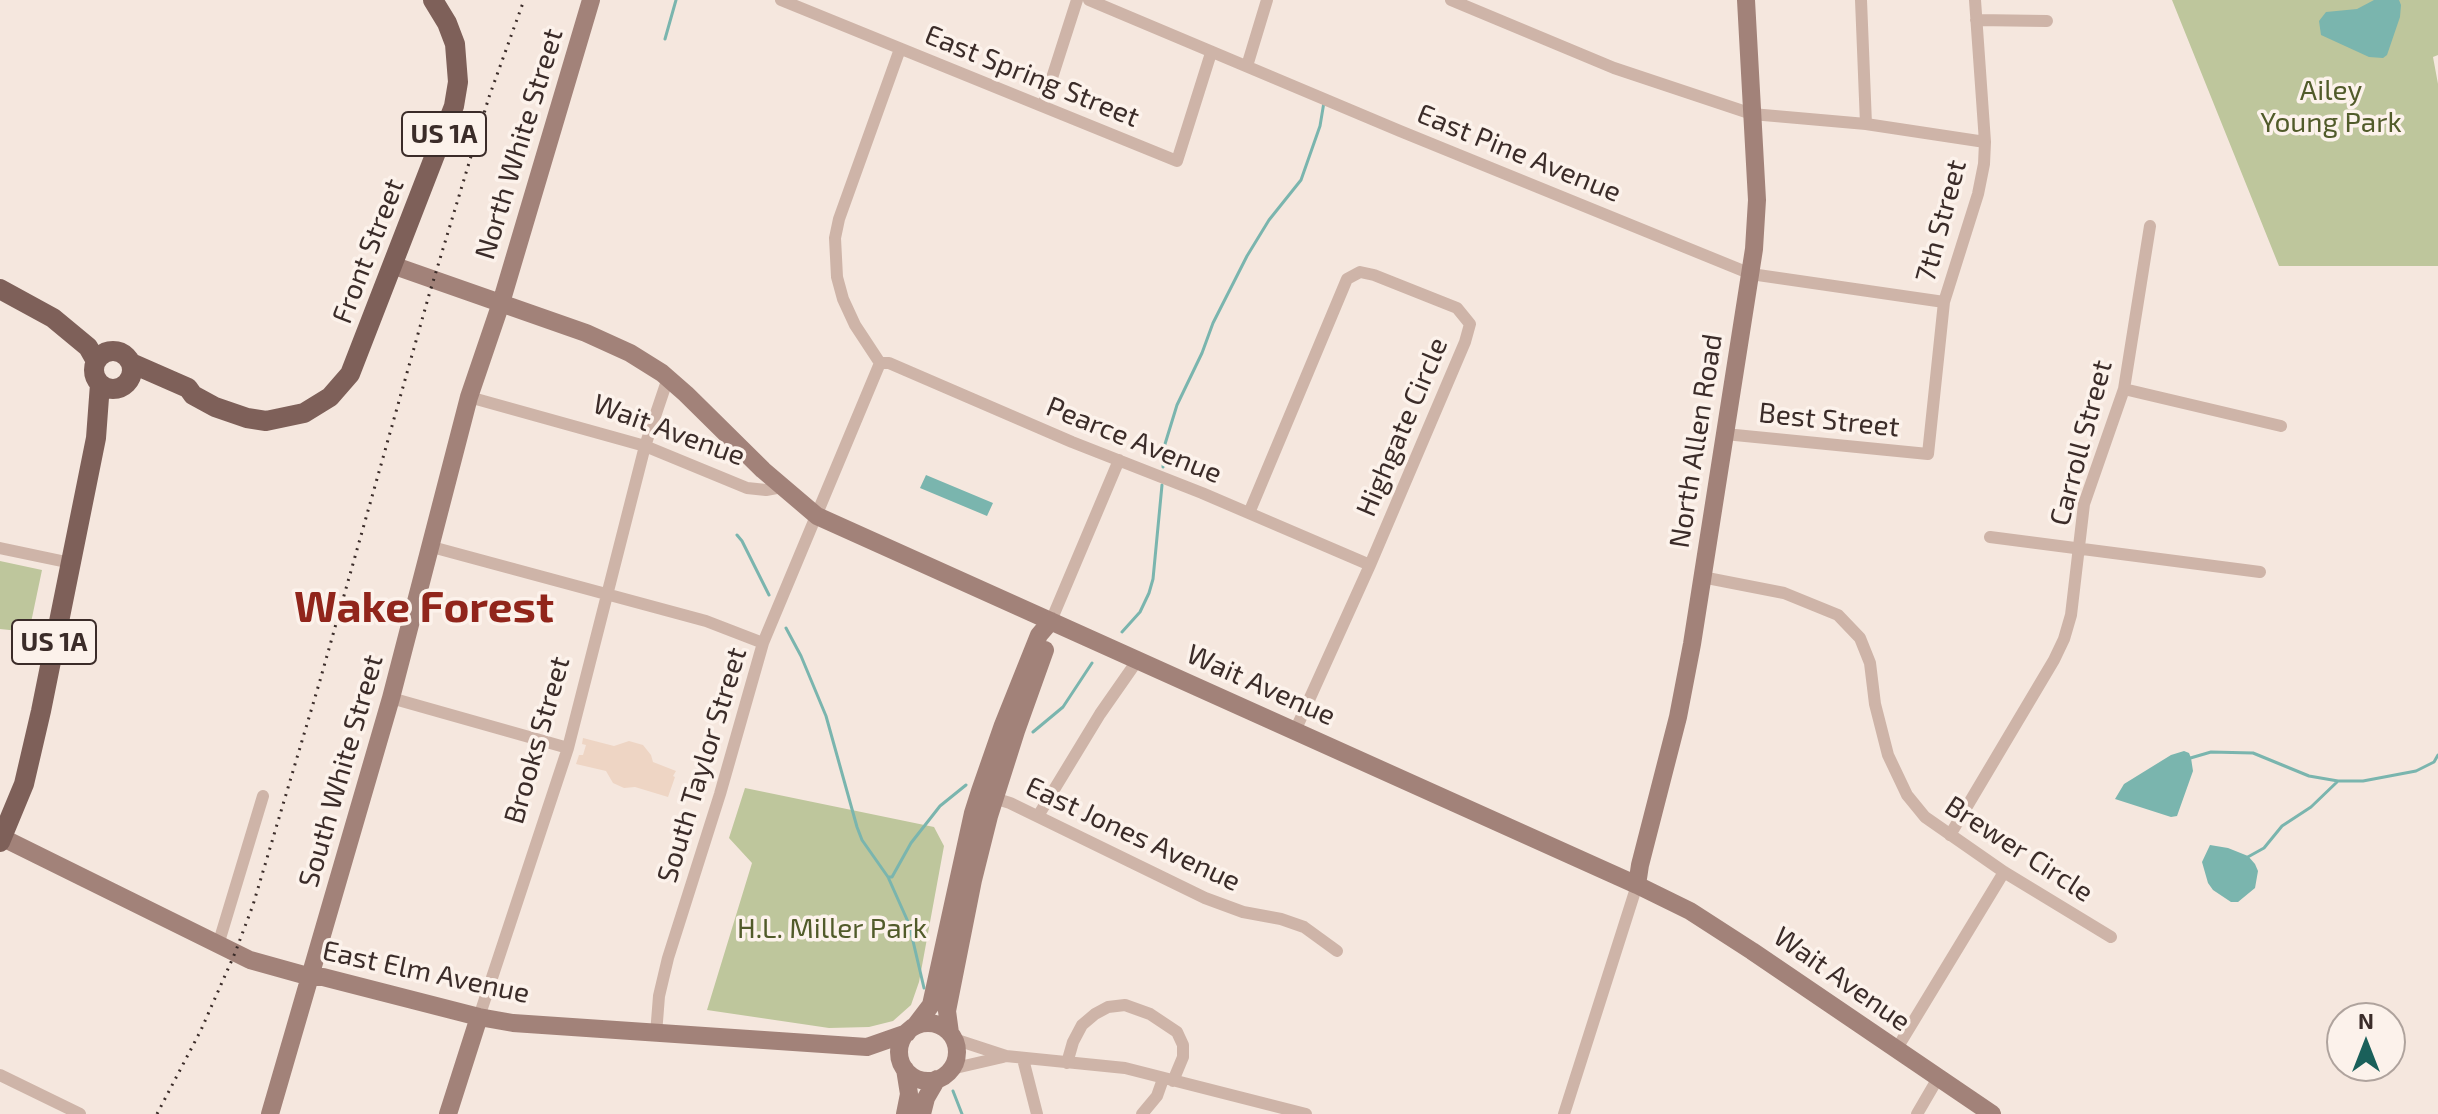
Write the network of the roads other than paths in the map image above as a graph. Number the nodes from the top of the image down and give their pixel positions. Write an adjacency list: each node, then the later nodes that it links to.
1 (433, 0): 21 (main road, Front Street / US 1A)
2 (591, 0): 25 (street, North White Street)
3 (781, 0): 13 (street, East Spring Street)
4 (1077, 0): 16 (street)
5 (1089, 0): 14 (street, East Pine Avenue)
6 (1267, 0): 15 (street)
7 (1451, 0): 17 (street)
8 (1746, 0): 17 (street, North Allen Road)
9 (1861, 0): 18 (street)
10 (1975, 0): 11 (street, 7th Street)
11 (1976, 20): 12 (street); 19 (street, 7th Street)
12 (2047, 21)
13 (900, 49): 16 (street, East Spring Street); 27 (street)
14 (1211, 53): 15 (street, East Pine Avenue); 16 (street, East Spring Street)
15 (1247, 66): 22 (street, East Pine Avenue)
16 (1043, 106)
17 (1752, 114): 18 (street); 22 (street, North Allen Road)
18 (1866, 124): 19 (street)
19 (1985, 142): 24 (street, 7th Street)
20 (2150, 226): 30 (street, Carroll Street)
21 (392, 265): 25 (street); 29 (main road, Front Street / US 1A)
22 (1751, 274): 24 (street, East Pine Avenue); 33 (street, North Allen Road)
23 (0, 289): 26 (main road)
24 (1944, 302): 35 (street, 7th Street)
25 (501, 303): 28 (street); 31 (street, South White Street)
26 (104, 356): 29 (main road, US 1A); 29 (main road)
27 (880, 363): 36 (street, Pearce Avenue); 39 (street, South Taylor Street)
28 (668, 378): 34 (street, Brooks Street); 37 (street)
29 (120, 379): 44 (main road, US 1A)
30 (2124, 389): 32 (street); 42 (street, Carroll Street)
31 (469, 397): 34 (street, Wait Avenue); 41 (street, South White Street)
32 (2281, 426)
33 (1725, 434): 35 (street, Best Street); 47 (street, North Allen Road)
34 (645, 446): 37 (street, Wait Avenue); 48 (street, Brooks Street)
35 (1928, 454)
36 (1119, 460): 38 (street, Pearce Avenue); 49 (street)
37 (782, 487): 39 (street, Wait Avenue)
38 (1249, 513): 45 (street, Pearce Avenue); 45 (street, Highgate Circle)
39 (817, 516): 49 (street, Wait Avenue); 50 (street, South Taylor Street)
40 (1990, 537): 42 (street)
41 (432, 547): 48 (street); 52 (street, South White Street)
42 (2079, 547): 46 (street); 58 (street, Carroll Street)
43 (0, 548): 44 (street)
44 (71, 563): 59 (main road, US 1A)
45 (1370, 565): 53 (street, Highgate Circle)
46 (2260, 572)
47 (1702, 577): 58 (street, Brewer Circle); 61 (street, North Allen Road)
48 (607, 595): 50 (street); 54 (street, Brooks Street)
49 (1051, 621): 51 (street, Wait Avenue); 56 (street); 67 (street)
50 (763, 643): 68 (street, South Taylor Street)
51 (1137, 661): 53 (street, Wait Avenue); 57 (street)
52 (391, 698): 54 (street); 65 (street, South White Street)
53 (1295, 731): 61 (street, Wait Avenue)
54 (568, 748): 66 (street, Brooks Street)
55 (263, 796): 63 (street)
56 (994, 798): 57 (street, East Jones Avenue); 69 (street)
57 (1038, 816): 64 (street, East Jones Avenue)
58 (1950, 835): 60 (street, Brewer Circle)
59 (1, 840): 63 (street, East Elm Avenue)
60 (2004, 872): 62 (street, Brewer Circle); 71 (street)
61 (1637, 885): 71 (street, Wait Avenue); 89 (street)
62 (2111, 937)
63 (218, 945): 65 (street, East Elm Avenue)
64 (1337, 951)
65 (311, 977): 66 (street, East Elm Avenue); 82 (street, South White Street)
66 (479, 1017): 68 (street, East Elm Avenue); 83 (street, Brooks Street)
67 (911, 1030): 69 (street); 70 (street, East Elm Avenue); 75 (street)
68 (656, 1034): 70 (street, East Elm Avenue)
69 (952, 1036): 72 (street); 76 (street)
70 (867, 1047): 75 (street, East Elm Avenue)
71 (1896, 1050): 78 (street, Wait Avenue)
72 (1006, 1056): 73 (street); 76 (street)
73 (1023, 1059): 74 (street); 86 (street)
74 (1067, 1063): 79 (street); 79 (street)
75 (903, 1065): 76 (street); 84 (street)
76 (944, 1074): 85 (street)
77 (0, 1075): 81 (street)
78 (1938, 1078): 90 (street); 91 (street, Wait Avenue)
79 (1168, 1080): 80 (street); 87 (street)
80 (1274, 1110): 88 (street)
81 (80, 1114)
82 (270, 1114)
83 (448, 1114)
84 (905, 1114)
85 (922, 1114)
86 (1037, 1114)
87 (1142, 1114)
88 (1306, 1114)
89 (1564, 1114)
90 (1917, 1114)
91 (1992, 1114)

